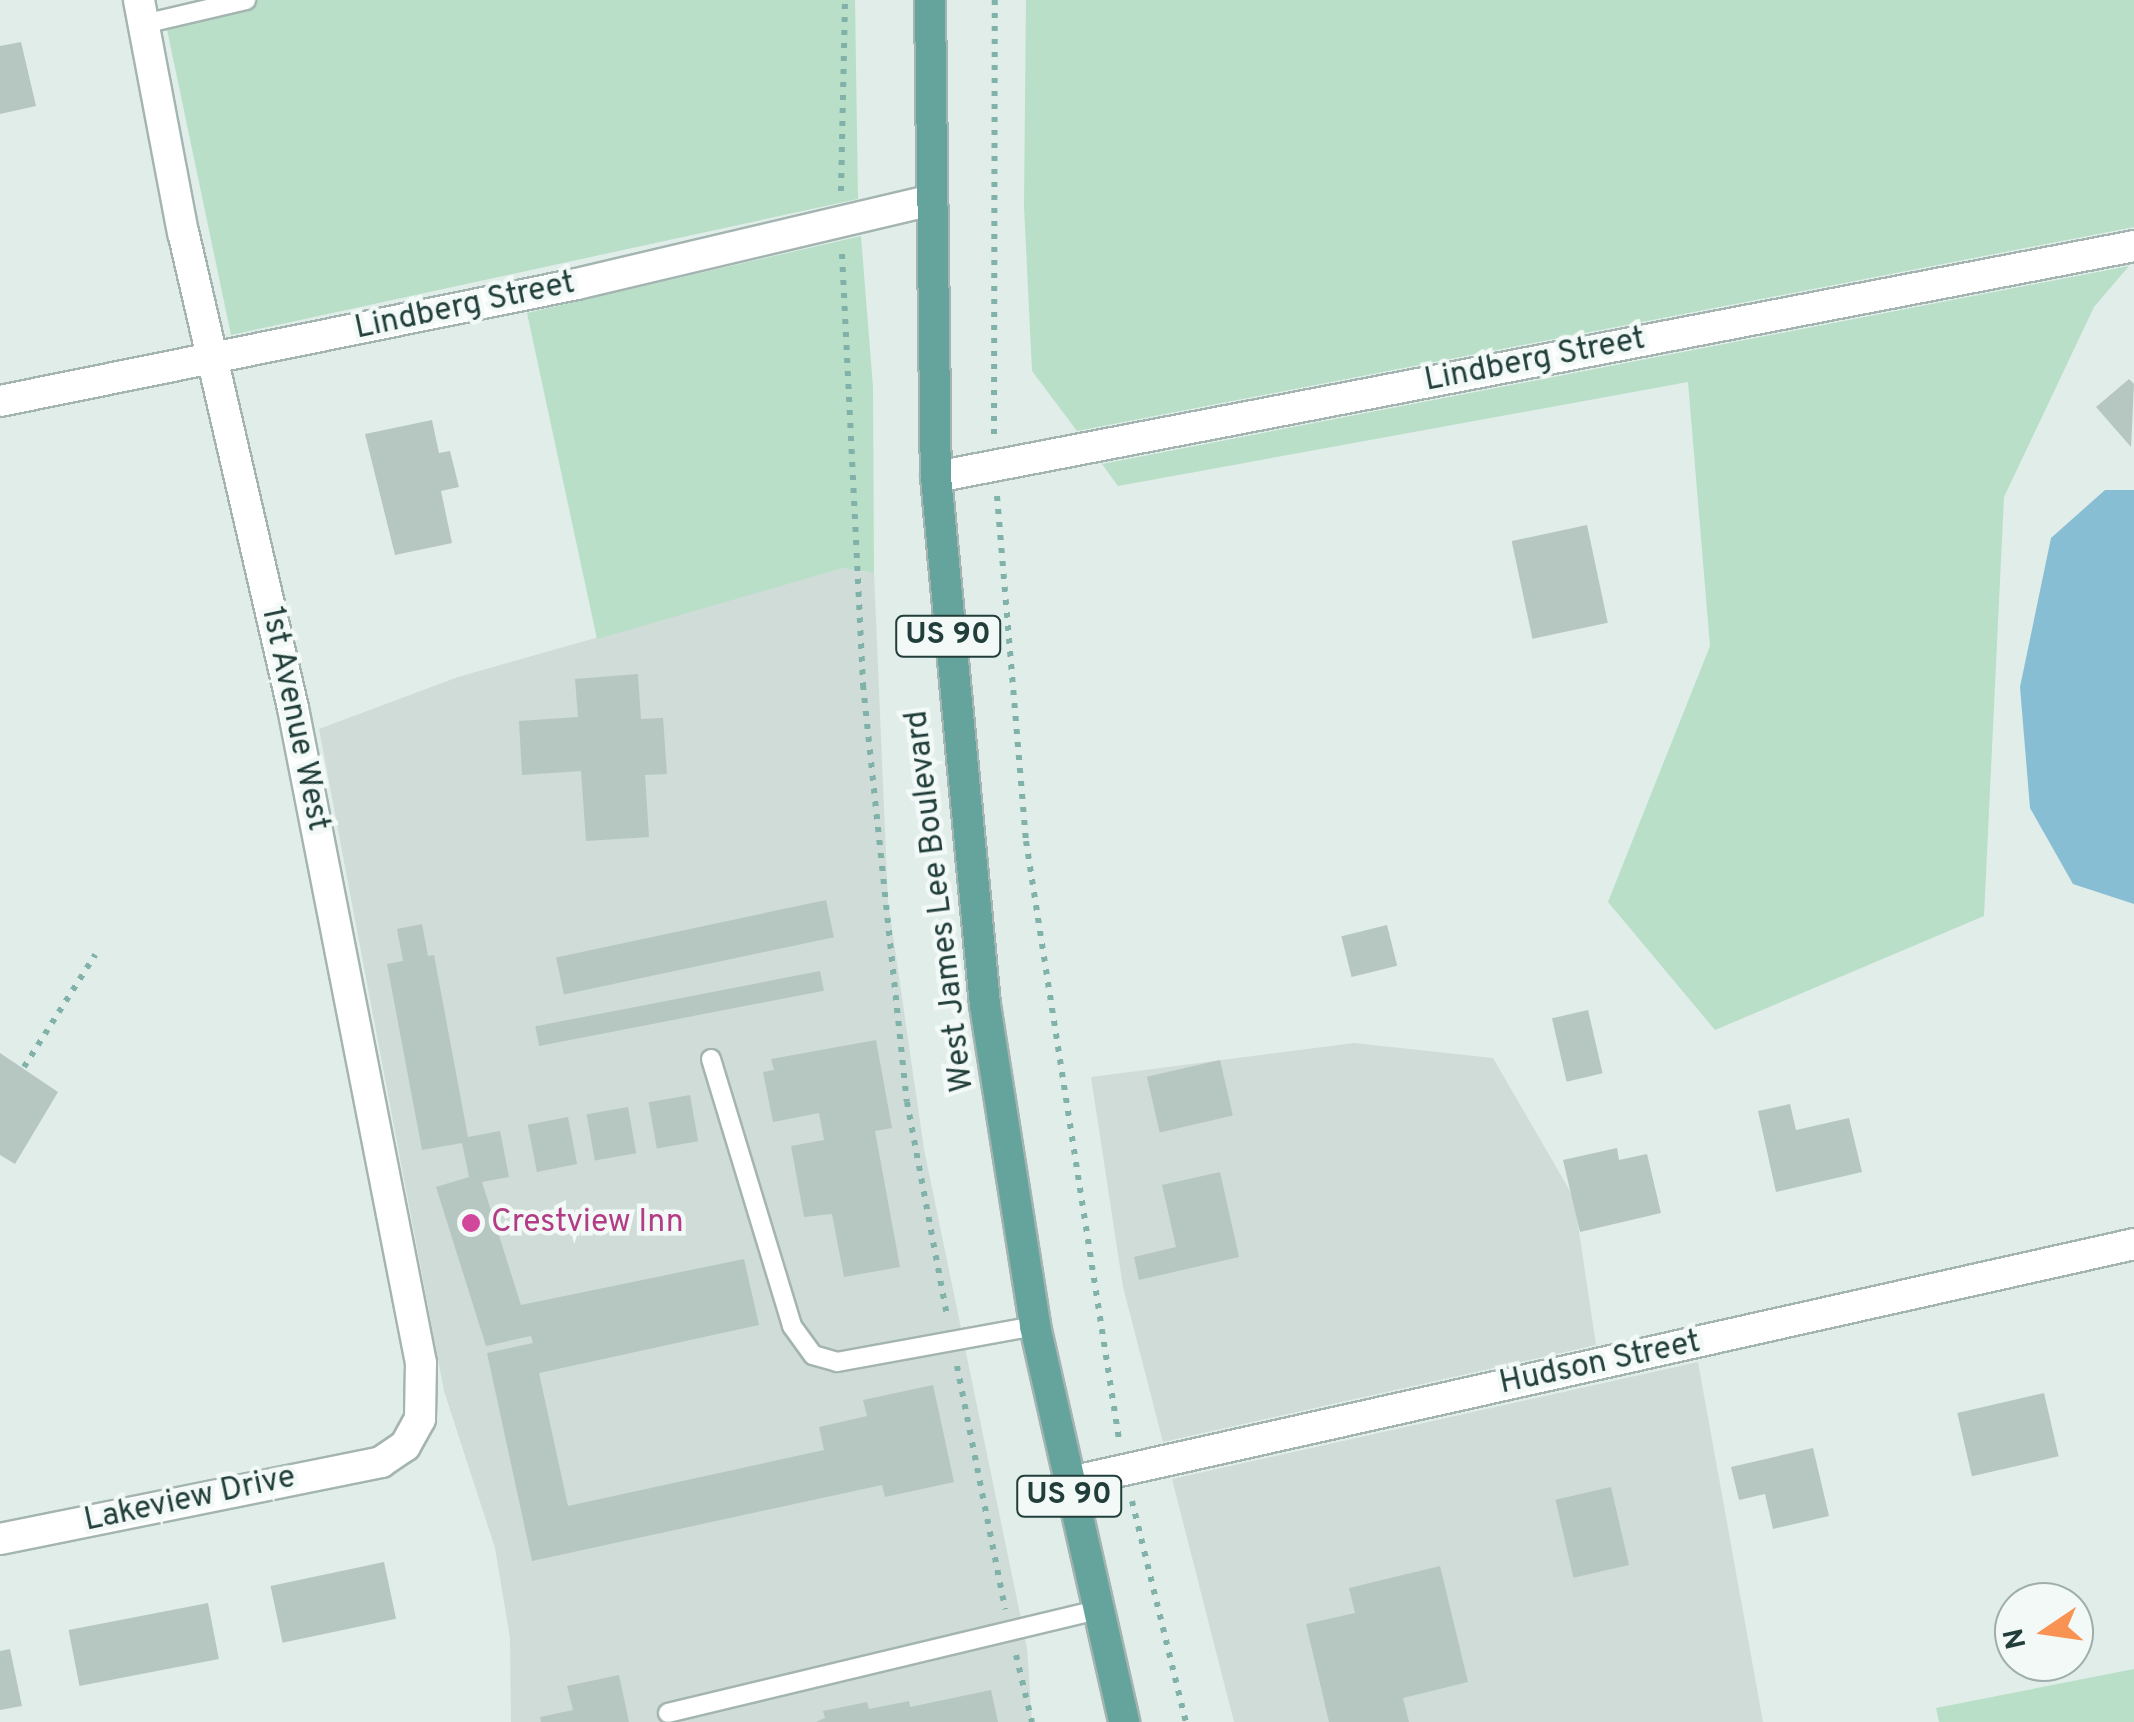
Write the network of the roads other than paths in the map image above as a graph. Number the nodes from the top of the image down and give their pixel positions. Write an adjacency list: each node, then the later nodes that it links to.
1 (246, 0): 3 (lane)
2 (930, 0): 4 (main road, West James Lee Boulevard / US 90)
3 (142, 12): 6 (street, 1st Avenue West)
4 (928, 201): 6 (street, Lindberg Street); 8 (main road, West James Lee Boulevard / US 90)
5 (2134, 246): 8 (street, Lindberg Street)
6 (214, 357): 7 (street, Lindberg Street); 12 (street, 1st Avenue West)
7 (0, 401)
8 (936, 477): 11 (main road, West James Lee Boulevard / US 90)
9 (711, 1059): 11 (lane)
10 (2134, 1244): 13 (street, Hudson Street)
11 (1036, 1326): 13 (main road, West James Lee Boulevard / US 90)
12 (380, 1462): 14 (street, Lakeview Drive)
13 (1066, 1483): 15 (main road, West James Lee Boulevard / US 90)
14 (0, 1539)
15 (1097, 1610): 16 (lane); 17 (main road, West James Lee Boulevard / US 90)
16 (668, 1713)
17 (1124, 1722)

